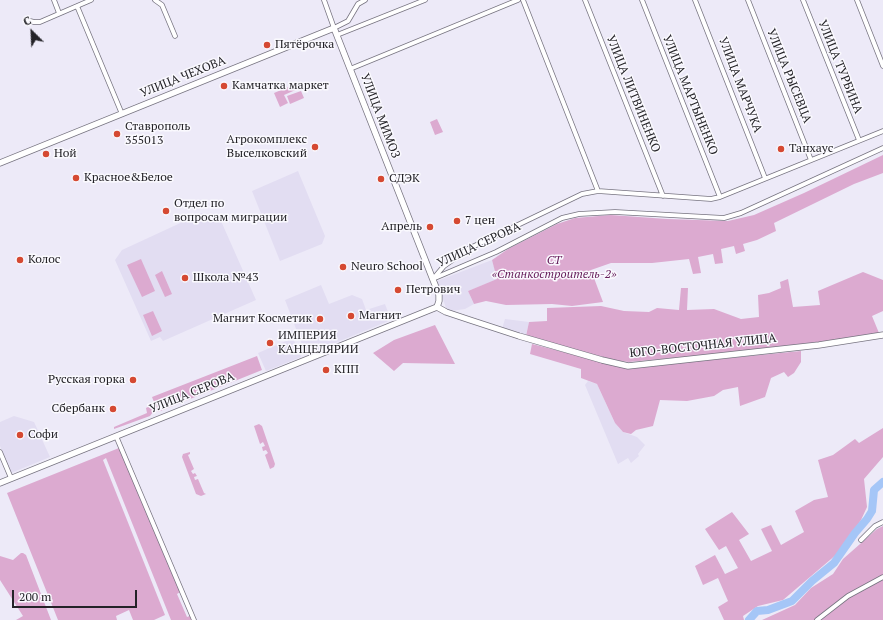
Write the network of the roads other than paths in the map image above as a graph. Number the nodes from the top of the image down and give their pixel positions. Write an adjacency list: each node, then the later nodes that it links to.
1 (54, 0): 16 (street)
2 (91, 0): 15 (street)
3 (155, 0): 20 (street)
4 (324, 0): 18 (street, УЛИЦА МИМОЗ)
5 (365, 0): 18 (street, УЛИЦА ЧЕХОВА)
6 (425, 0): 19 (street)
7 (518, 0): 22 (street)
8 (523, 0): 30 (street)
9 (585, 0): 31 (street, УЛИЦА ЛИТВИНЕНКО)
10 (642, 0): 32 (street, УЛИЦА МАРТЫНЕНКО)
11 (696, 0): 29 (street, УЛИЦА МАРЧУКА)
12 (748, 0): 27 (street, УЛИЦА РЫСЕВЦА)
13 (803, 0): 25 (street, УЛИЦА ТУРБИНА)
14 (857, 0): 21 (street)
15 (77, 6): 16 (street); 23 (street)
16 (59, 13): 17 (street)
17 (26, 20)
18 (334, 28): 19 (street, УЛИЦА МИМОЗ); 23 (street, УЛИЦА ЧЕХОВА)
19 (337, 35): 22 (street, УЛИЦА МИМОЗ)
20 (175, 36)
21 (883, 66)
22 (350, 69): 33 (street, УЛИЦА МИМОЗ)
23 (122, 114): 28 (street, УЛИЦА ЧЕХОВА)
24 (883, 131): 25 (street, УЛИЦА СЕРОВА)
25 (859, 140): 27 (street, УЛИЦА СЕРОВА)
26 (883, 148): 33 (street, УЛИЦА СЕРОВА)
27 (811, 160): 29 (street, УЛИЦА СЕРОВА)
28 (0, 163)
29 (765, 178): 32 (street, УЛИЦА СЕРОВА)
30 (598, 191): 31 (street, УЛИЦА СЕРОВА); 33 (street, УЛИЦА СЕРОВА)
31 (663, 196): 32 (street, УЛИЦА СЕРОВА)
32 (720, 197)
33 (433, 279): 34 (street, УЛИЦА МИМОЗ)
34 (437, 307): 35 (street, ЮГО-ВОСТОЧНАЯ УЛИЦА); 36 (street, УЛИЦА СЕРОВА)
35 (883, 335)
36 (116, 436): 38 (street, УЛИЦА СЕРОВА); 43 (street)
37 (0, 452): 38 (street)
38 (11, 478): 39 (street, УЛИЦА СЕРОВА)
39 (0, 482)
40 (883, 522): 41 (street)
41 (861, 540)
42 (883, 577): 44 (street)
43 (194, 620)
44 (816, 620)

